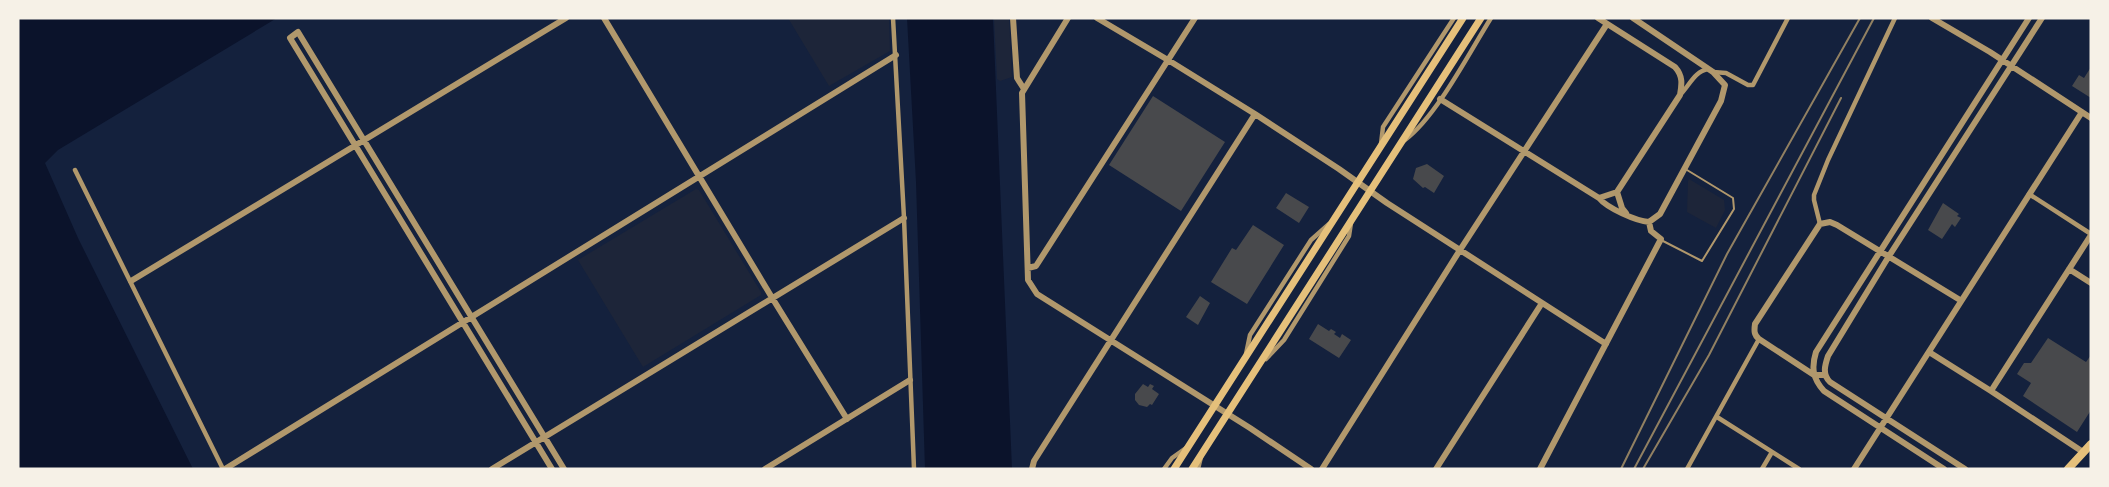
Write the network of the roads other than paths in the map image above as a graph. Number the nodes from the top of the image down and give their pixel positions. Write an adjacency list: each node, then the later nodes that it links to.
1 (566, 18): 31 (street)
2 (604, 18): 38 (street)
3 (893, 18): 20 (street)
4 (1013, 18): 25 (street)
5 (1068, 18): 25 (street)
6 (1097, 18): 21 (street)
7 (1195, 18): 21 (street)
8 (1454, 18): 34 (street)
9 (1463, 18): 34 (main road)
10 (1481, 18): 33 (main road)
11 (1491, 18): 27 (street)
12 (1598, 18): 19 (street)
13 (1633, 18): 24 (street)
14 (1788, 18): 24 (street)
15 (1895, 18): 47 (street)
16 (1932, 18): 22 (street)
17 (2030, 18): 22 (street)
18 (2042, 18): 23 (street)
19 (1607, 24): 26 (street); 35 (street)
20 (896, 55): 38 (street); 45 (street)
21 (1168, 60): 29 (street); 53 (street)
22 (2002, 61): 23 (street); 51 (street)
23 (2012, 67): 28 (street); 52 (street)
24 (1711, 70): 26 (street); 36 (street)
25 (1024, 88): 53 (street)
26 (1680, 95): 41 (street)
27 (1440, 99): 33 (street); 35 (street)
28 (2082, 112): 30 (street); 42 (street)
29 (1255, 114): 39 (street); 63 (street)
30 (2091, 118)
31 (364, 140): 32 (street); 32 (street); 60 (street)
32 (356, 146): 55 (street); 61 (street)
33 (1397, 146): 40 (main road)
34 (1381, 147): 39 (main road)
35 (1524, 152): 43 (street); 50 (street)
36 (1684, 168): 46 (street); 49 (lane)
37 (75, 170): 55 (street)
38 (699, 176): 57 (street); 60 (street)
39 (1358, 182): 40 (street); 70 (main road)
40 (1369, 191): 50 (street); 71 (main road)
41 (1617, 192): 43 (street); 44 (street)
42 (2029, 194): 48 (street); 58 (street)
43 (1599, 198): 44 (street)
44 (1627, 213): 46 (street)
45 (904, 218): 57 (street); 68 (street)
46 (1650, 222): 49 (street)
47 (1820, 224): 51 (street); 62 (street)
48 (2091, 234): 54 (street)
49 (1660, 239): 64 (street)
50 (1460, 250): 59 (street); 95 (street)
51 (1880, 251): 52 (street); 66 (street)
52 (1889, 256): 58 (street); 67 (street)
53 (1028, 268): 63 (street)
54 (2069, 269): 56 (street); 69 (street)
55 (131, 281): 83 (street)
56 (2091, 283)
57 (773, 299): 73 (street); 76 (street)
58 (1960, 300): 65 (street)
59 (1542, 303): 64 (street); 96 (street)
60 (471, 316): 61 (street); 76 (street)
61 (463, 321): 77 (street); 83 (street)
62 (1759, 339): 66 (street); 72 (street)
63 (1112, 340): 70 (street); 89 (street)
64 (1606, 344): 97 (street)
65 (1929, 352): 69 (street); 74 (street)
66 (1814, 375): 67 (street); 75 (street)
67 (1825, 375): 74 (street)
68 (910, 380): 73 (street); 88 (street)
69 (1992, 391): 81 (street)
70 (1215, 407): 71 (street); 79 (main road)
71 (1227, 414): 80 (main road); 94 (street)
72 (1718, 417): 82 (street); 98 (street)
73 (847, 418): 87 (street)
74 (1886, 418): 75 (street); 103 (street)
75 (1880, 428): 101 (street); 102 (street)
76 (544, 437): 77 (street); 86 (street)
77 (536, 442): 84 (street); 85 (street)
78 (2091, 444): 81 (main road)
79 (1190, 446): 90 (street); 91 (main road)
80 (1203, 452): 92 (main road); 93 (street)
81 (2083, 452): 104 (main road)
82 (1772, 453): 99 (street); 100 (street)
83 (224, 469)
84 (492, 469)
85 (552, 469)
86 (564, 469)
87 (765, 469)
88 (914, 469)
89 (1032, 469)
90 (1164, 469)
91 (1174, 469)
92 (1192, 469)
93 (1198, 469)
94 (1311, 469)
95 (1322, 469)
96 (1436, 469)
97 (1540, 469)
98 (1687, 469)
99 (1762, 469)
100 (1799, 469)
101 (1854, 469)
102 (1944, 469)
103 (1965, 469)
104 (2068, 469)

